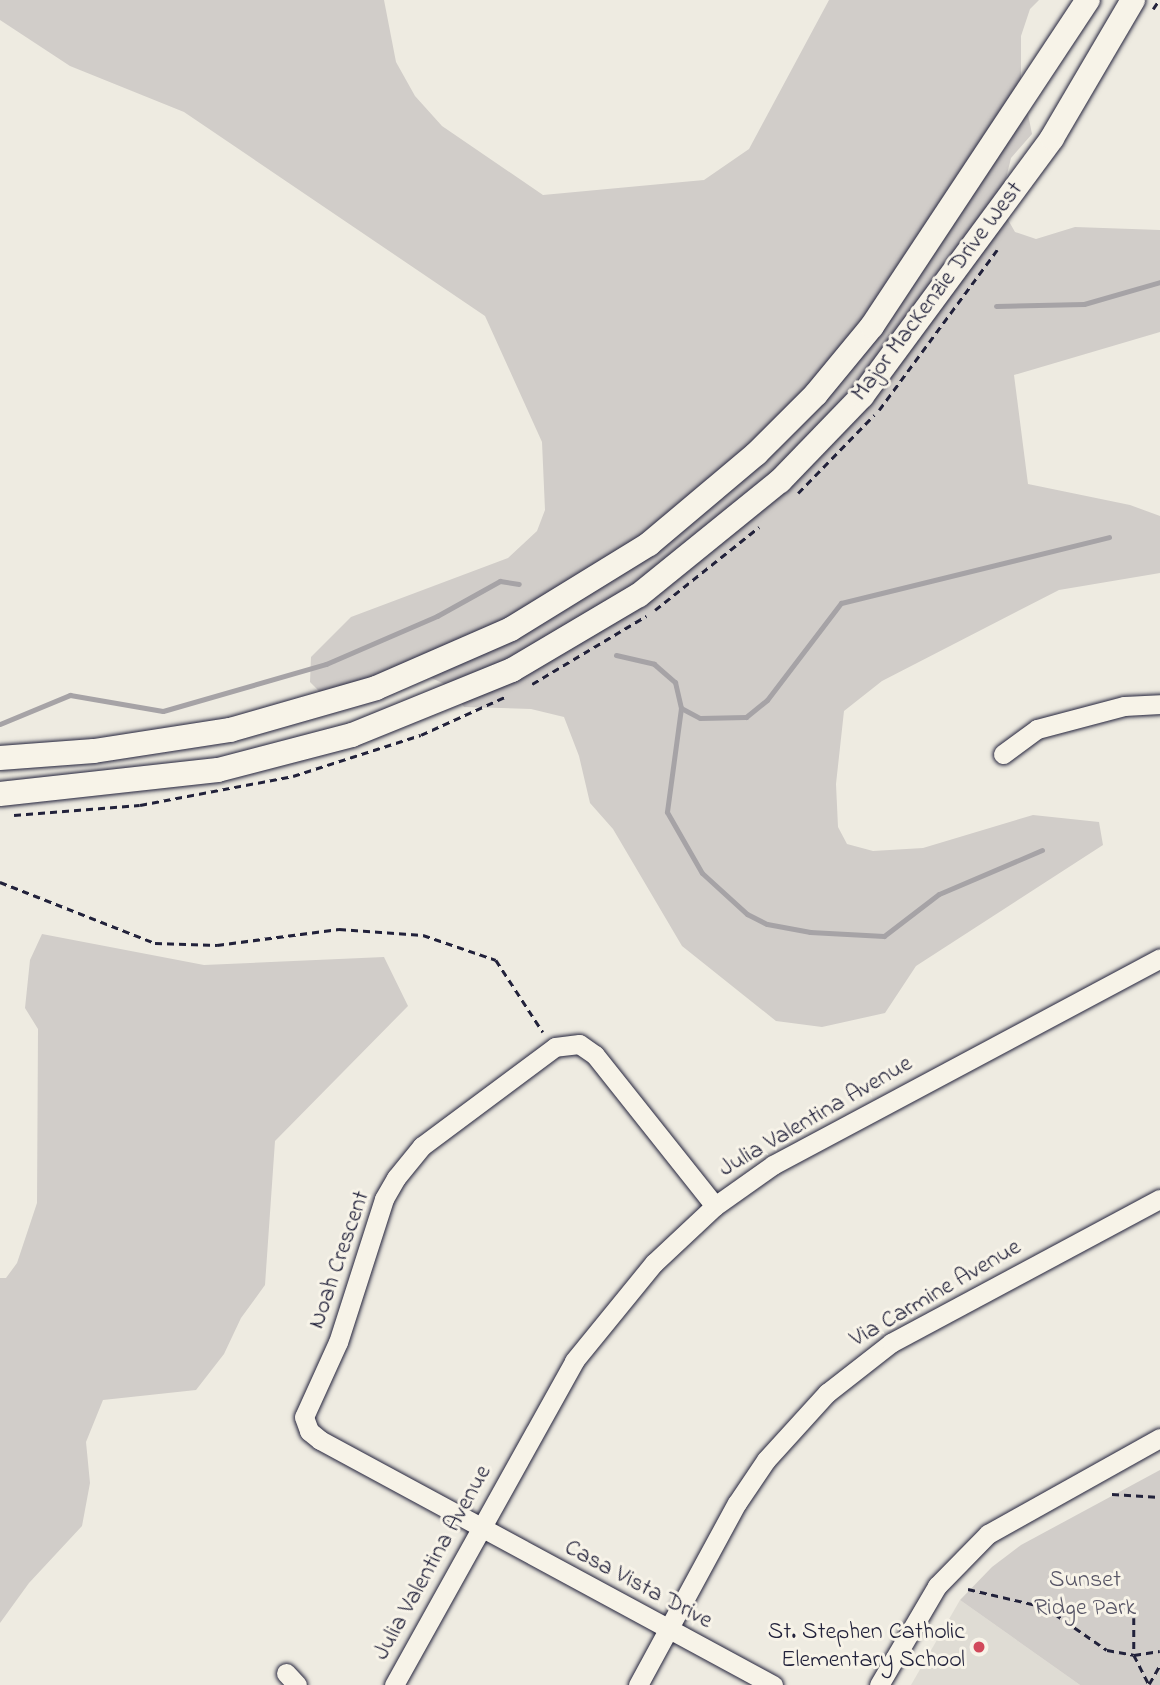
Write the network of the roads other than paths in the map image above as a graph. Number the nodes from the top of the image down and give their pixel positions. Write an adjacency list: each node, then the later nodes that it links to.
1 (1088, 0): 5 (main road, Major MacKenzie Drive West)
2 (1133, 0): 6 (main road, Major MacKenzie Drive West)
3 (1160, 705): 4 (street)
4 (1003, 754)
5 (0, 758)
6 (0, 794)
7 (1160, 958): 9 (street, Julia Valentina Avenue)
8 (1160, 1199): 12 (street, Via Carmine Avenue)
9 (715, 1206): 11 (street, Julia Valentina Avenue); 11 (street, Noah Crescent)
10 (1160, 1438): 16 (street)
11 (480, 1527): 12 (street, Casa Vista Drive); 13 (street, Julia Valentina Avenue)
12 (668, 1629): 14 (street, Via Carmine Avenue); 15 (street, Casa Vista Drive)
13 (394, 1685)
14 (638, 1685)
15 (773, 1685)
16 (878, 1685)

